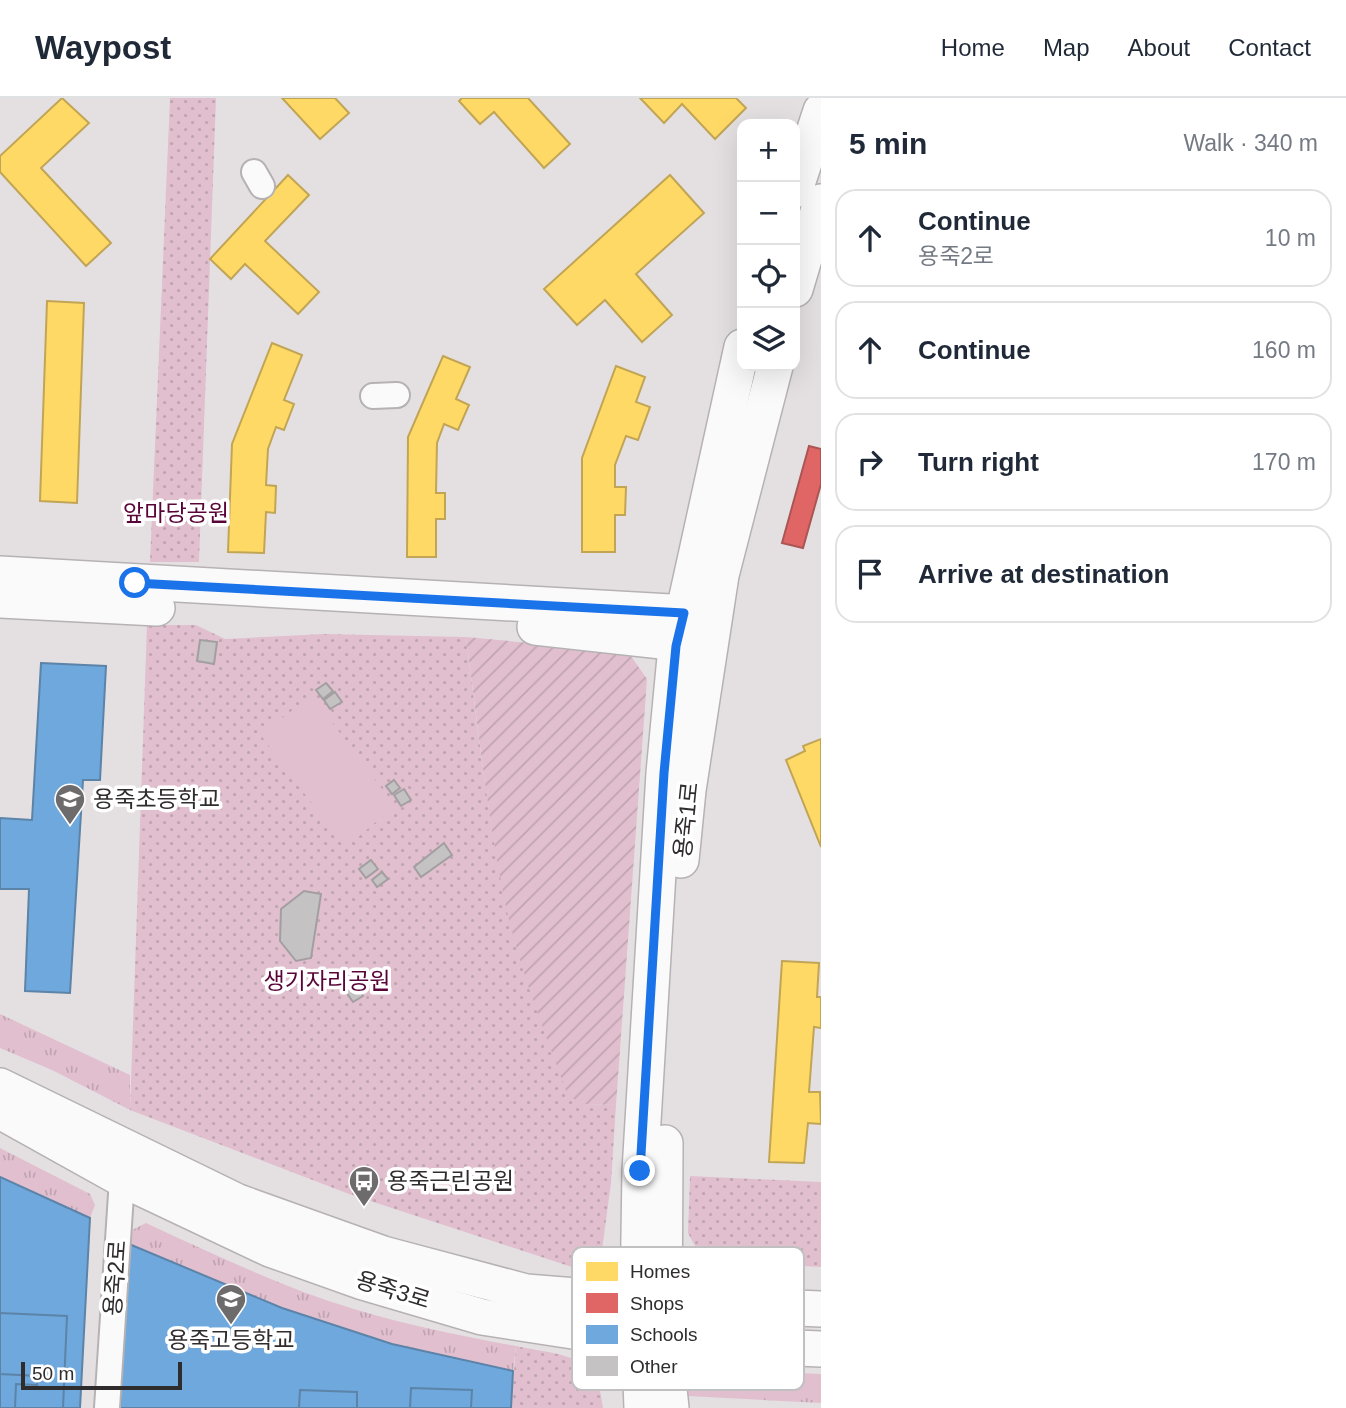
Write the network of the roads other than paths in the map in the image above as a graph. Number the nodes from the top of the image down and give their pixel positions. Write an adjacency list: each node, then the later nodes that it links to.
1 (821, 111): 2 (street)
2 (798, 182)
3 (821, 202): 4 (street)
4 (800, 272)
5 (738, 371): 9 (street)
6 (774, 371): 9 (street, 용죽1로)
7 (0, 573): 9 (street)
8 (0, 600): 9 (street)
9 (697, 629): 13 (street, 용죽1로)
10 (0, 1086): 12 (street)
11 (0, 1111): 12 (street, 용죽3로)
12 (129, 1166): 14 (street); 15 (street, 용죽3로); 18 (street, 용죽2로)
13 (656, 1247)
14 (572, 1296)
15 (572, 1330)
16 (644, 1390): 19 (street)
17 (666, 1390): 20 (street, 용죽1로)
18 (107, 1408)
19 (642, 1408)
20 (671, 1408)

